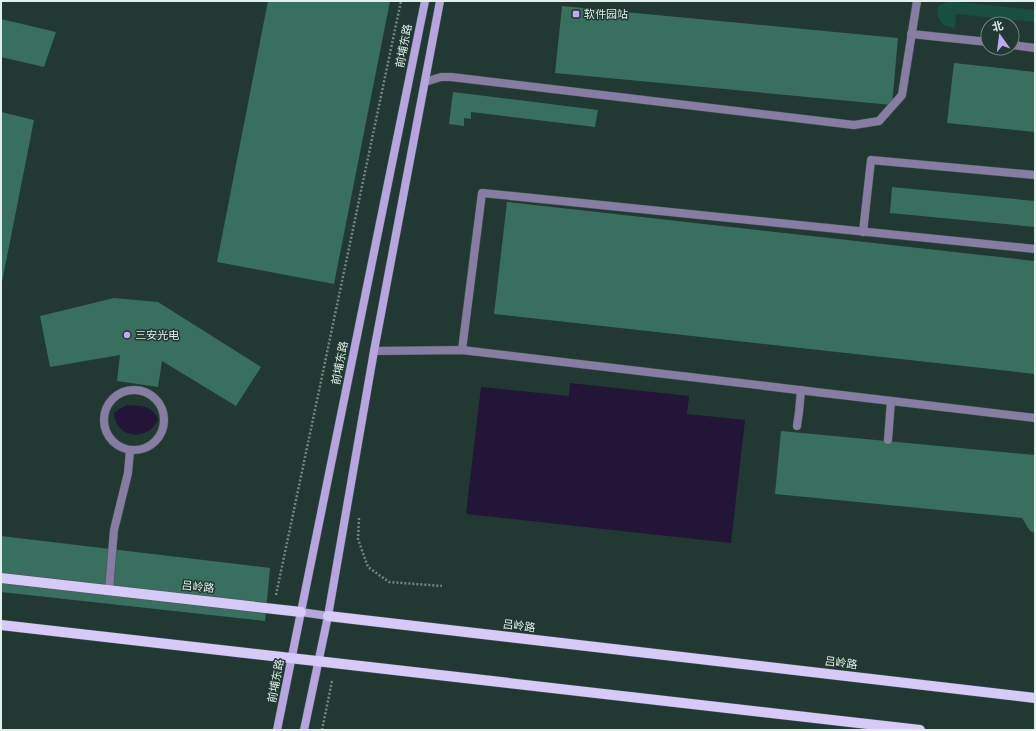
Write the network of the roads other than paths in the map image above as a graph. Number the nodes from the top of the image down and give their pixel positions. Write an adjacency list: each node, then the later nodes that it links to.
1 (425, 1): 22 (main road, 前埔东路)
2 (440, 1): 8 (main road)
3 (917, 1): 4 (street)
4 (912, 34): 5 (street); 8 (street)
5 (980, 41)
6 (1020, 46): 7 (street)
7 (1035, 48)
8 (425, 82): 13 (main road)
9 (1035, 175): 10 (street)
10 (863, 232): 11 (street); 12 (street)
11 (1035, 249)
12 (462, 350): 13 (street); 14 (street)
13 (374, 351): 23 (main road)
14 (801, 390): 15 (street); 17 (street)
15 (891, 401): 16 (street); 18 (street)
16 (1035, 418)
17 (797, 426)
18 (888, 440)
19 (130, 450): 19 (street); 21 (street)
20 (1, 578): 21 (main road, 吕岭路)
21 (109, 589): 22 (main road, 吕岭路)
22 (301, 612): 23 (main road, 吕岭路); 25 (main road, 前埔东路)
23 (328, 616): 26 (main road); 27 (main road, 吕岭路)
24 (1, 624): 25 (main road)
25 (292, 658): 26 (main road); 28 (main road, 前埔东路)
26 (319, 661): 29 (main road); 30 (main road)
27 (1035, 698)
28 (277, 730)
29 (304, 730)
30 (920, 730)

